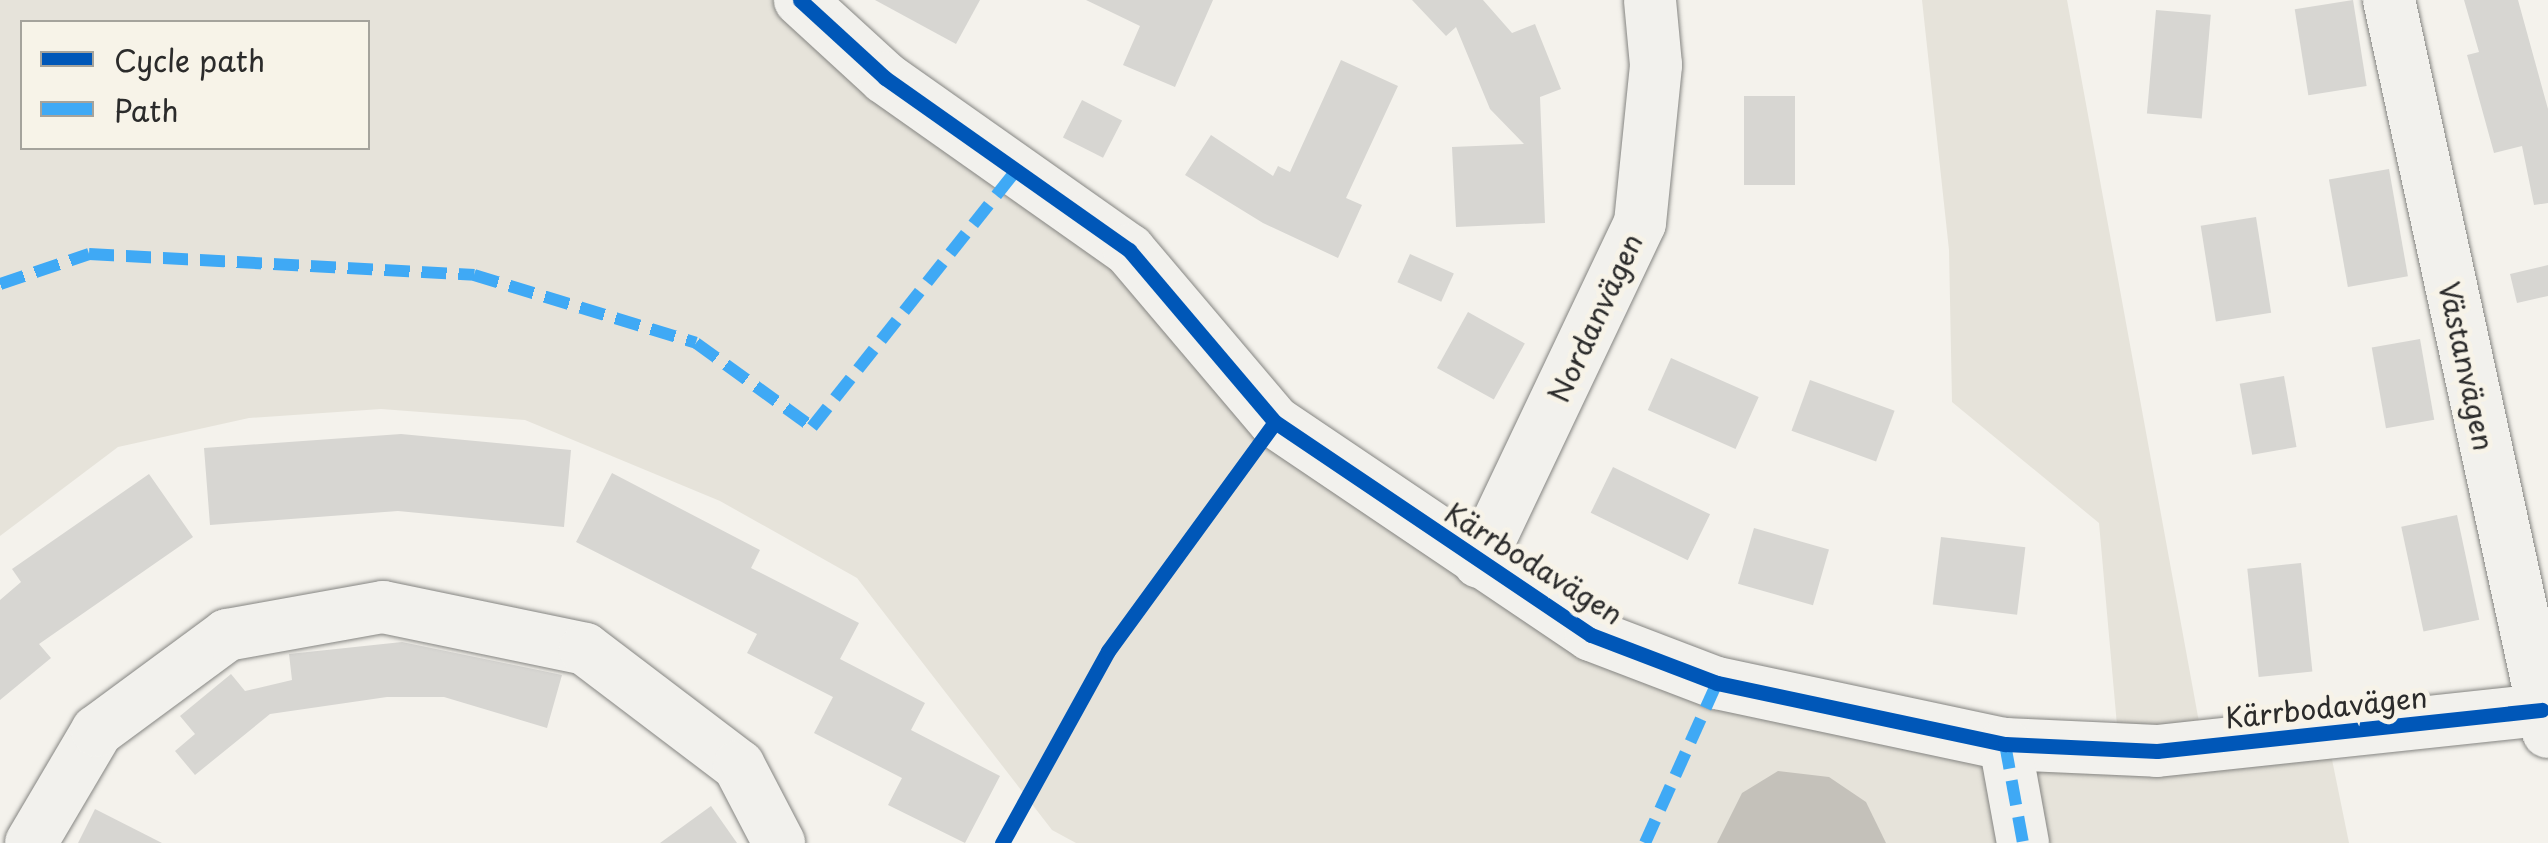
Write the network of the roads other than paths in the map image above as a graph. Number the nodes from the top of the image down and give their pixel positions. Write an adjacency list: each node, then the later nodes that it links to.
1 (800, 0): 4 (street, Kärrbodavägen)
2 (1650, 0): 4 (street, Nordanvägen)
3 (2389, 0): 5 (street, Västanvägen)
4 (1480, 562): 6 (street, Kärrbodavägen)
5 (2545, 721): 6 (street, Kärrbodavägen)
6 (2005, 744): 9 (street)
7 (31, 843): 8 (street)
8 (779, 843)
9 (2024, 843)

